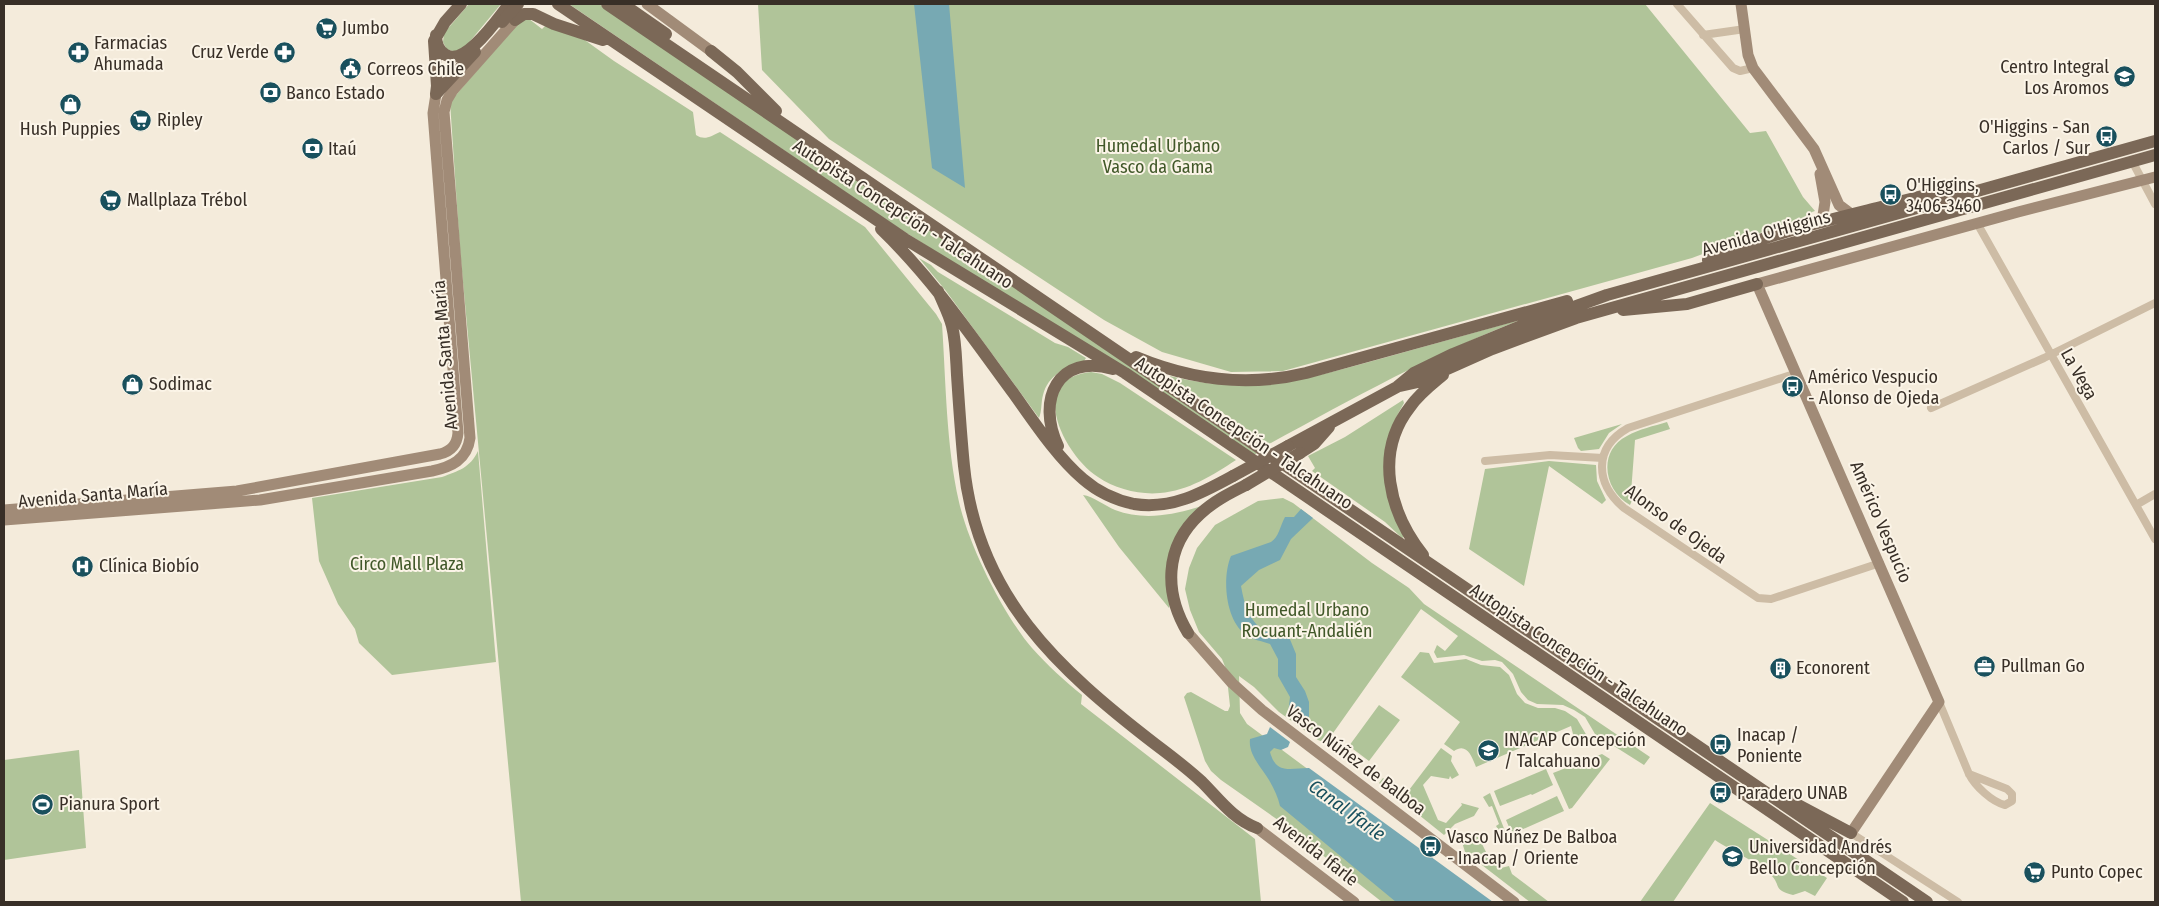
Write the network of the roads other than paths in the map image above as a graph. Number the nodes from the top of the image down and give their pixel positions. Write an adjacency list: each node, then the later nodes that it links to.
1 (512, 4): 10 (main road)
2 (518, 4): 10 (main road, bridge)
3 (558, 4): 15 (main road, Autopista Concepción - Talcahuano)
4 (607, 4): 18 (main road, Autopista Concepción - Talcahuano)
5 (623, 4): 18 (main road)
6 (647, 4): 14 (street)
7 (1677, 4): 13 (street)
8 (1741, 4): 11 (street)
9 (458, 5): 12 (main road)
10 (505, 20): 12 (main road); 15 (main road); 17 (main road); 52 (street, Avenida Santa María)
11 (1745, 29): 13 (street); 16 (street)
12 (436, 35): 17 (main road)
13 (1703, 35): 16 (street)
14 (712, 51): 19 (main road)
15 (633, 55): 28 (main road, Autopista Concepción - Talcahuano)
16 (1753, 68): 23 (street)
17 (436, 94): 51 (street, Avenida Santa María)
18 (745, 97): 19 (main road, Autopista Concepción - Talcahuano)
19 (795, 131): 38 (main road, Autopista Concepción - Talcahuano)
20 (2155, 142): 26 (main road, Avenida O'Higgins)
21 (2155, 155): 22 (main road, Avenida O'Higgins)
22 (2132, 161): 25 (street); 37 (main road, Avenida O'Higgins)
23 (1820, 165): 29 (street); 30 (street)
24 (2155, 177): 25 (street)
25 (2142, 180): 27 (street); 31 (street)
26 (1988, 189): 29 (main road); 32 (main road, Avenida O'Higgins)
27 (2155, 204)
28 (860, 208): 34 (main road); 41 (main road, Autopista Concepción - Talcahuano)
29 (1851, 214): 30 (main road)
30 (1822, 222): 32 (main road)
31 (1978, 223): 33 (street); 39 (street, La Vega)
32 (1679, 275): 35 (main road, Avenida O'Higgins)
33 (1757, 284): 37 (main road); 42 (street, Américo Vespucio)
34 (938, 291): 48 (main road); 60 (main road)
35 (1607, 295): 38 (main road); 43 (main road, Avenida O'Higgins)
36 (2155, 303): 39 (street)
37 (1598, 312): 40 (main road, Avenida O'Higgins)
38 (1109, 345): 55 (main road, Autopista Concepción - Talcahuano)
39 (2051, 353): 44 (street); 50 (street, La Vega)
40 (1462, 362): 43 (main road, Avenida O'Higgins); 55 (main road)
41 (1125, 373): 48 (main road); 62 (main road, Autopista Concepción - Talcahuano)
42 (1797, 373): 46 (street); 54 (street, Américo Vespucio)
43 (1397, 387): 45 (main road, Avenida O'Higgins)
44 (1931, 408)
45 (1332, 422): 48 (main road, Avenida O'Higgins, bridge); 56 (main road, bridge)
46 (1603, 458): 47 (street); 54 (street, Alonso de Ojeda)
47 (1485, 461)
48 (1068, 463)
49 (2155, 494): 50 (street)
50 (2136, 505): 53 (street, La Vega)
51 (4, 510)
52 (4, 520)
53 (2155, 539)
54 (1880, 563): 57 (street, Américo Vespucio)
55 (1433, 566): 59 (main road, Autopista Concepción - Talcahuano)
56 (1188, 633): 64 (street, Vasco Núñez de Balboa)
57 (1939, 702): 58 (street, Américo Vespucio); 61 (street)
58 (1969, 774): 58 (street, Américo Vespucio)
59 (1758, 787): 61 (main road); 65 (main road, Autopista Concepción - Talcahuano)
60 (1256, 828): 63 (street, Avenida Ifarle)
61 (1851, 833): 66 (street)
62 (1899, 900)
63 (1354, 902)
64 (1514, 902)
65 (1927, 902)
66 (1958, 902)

